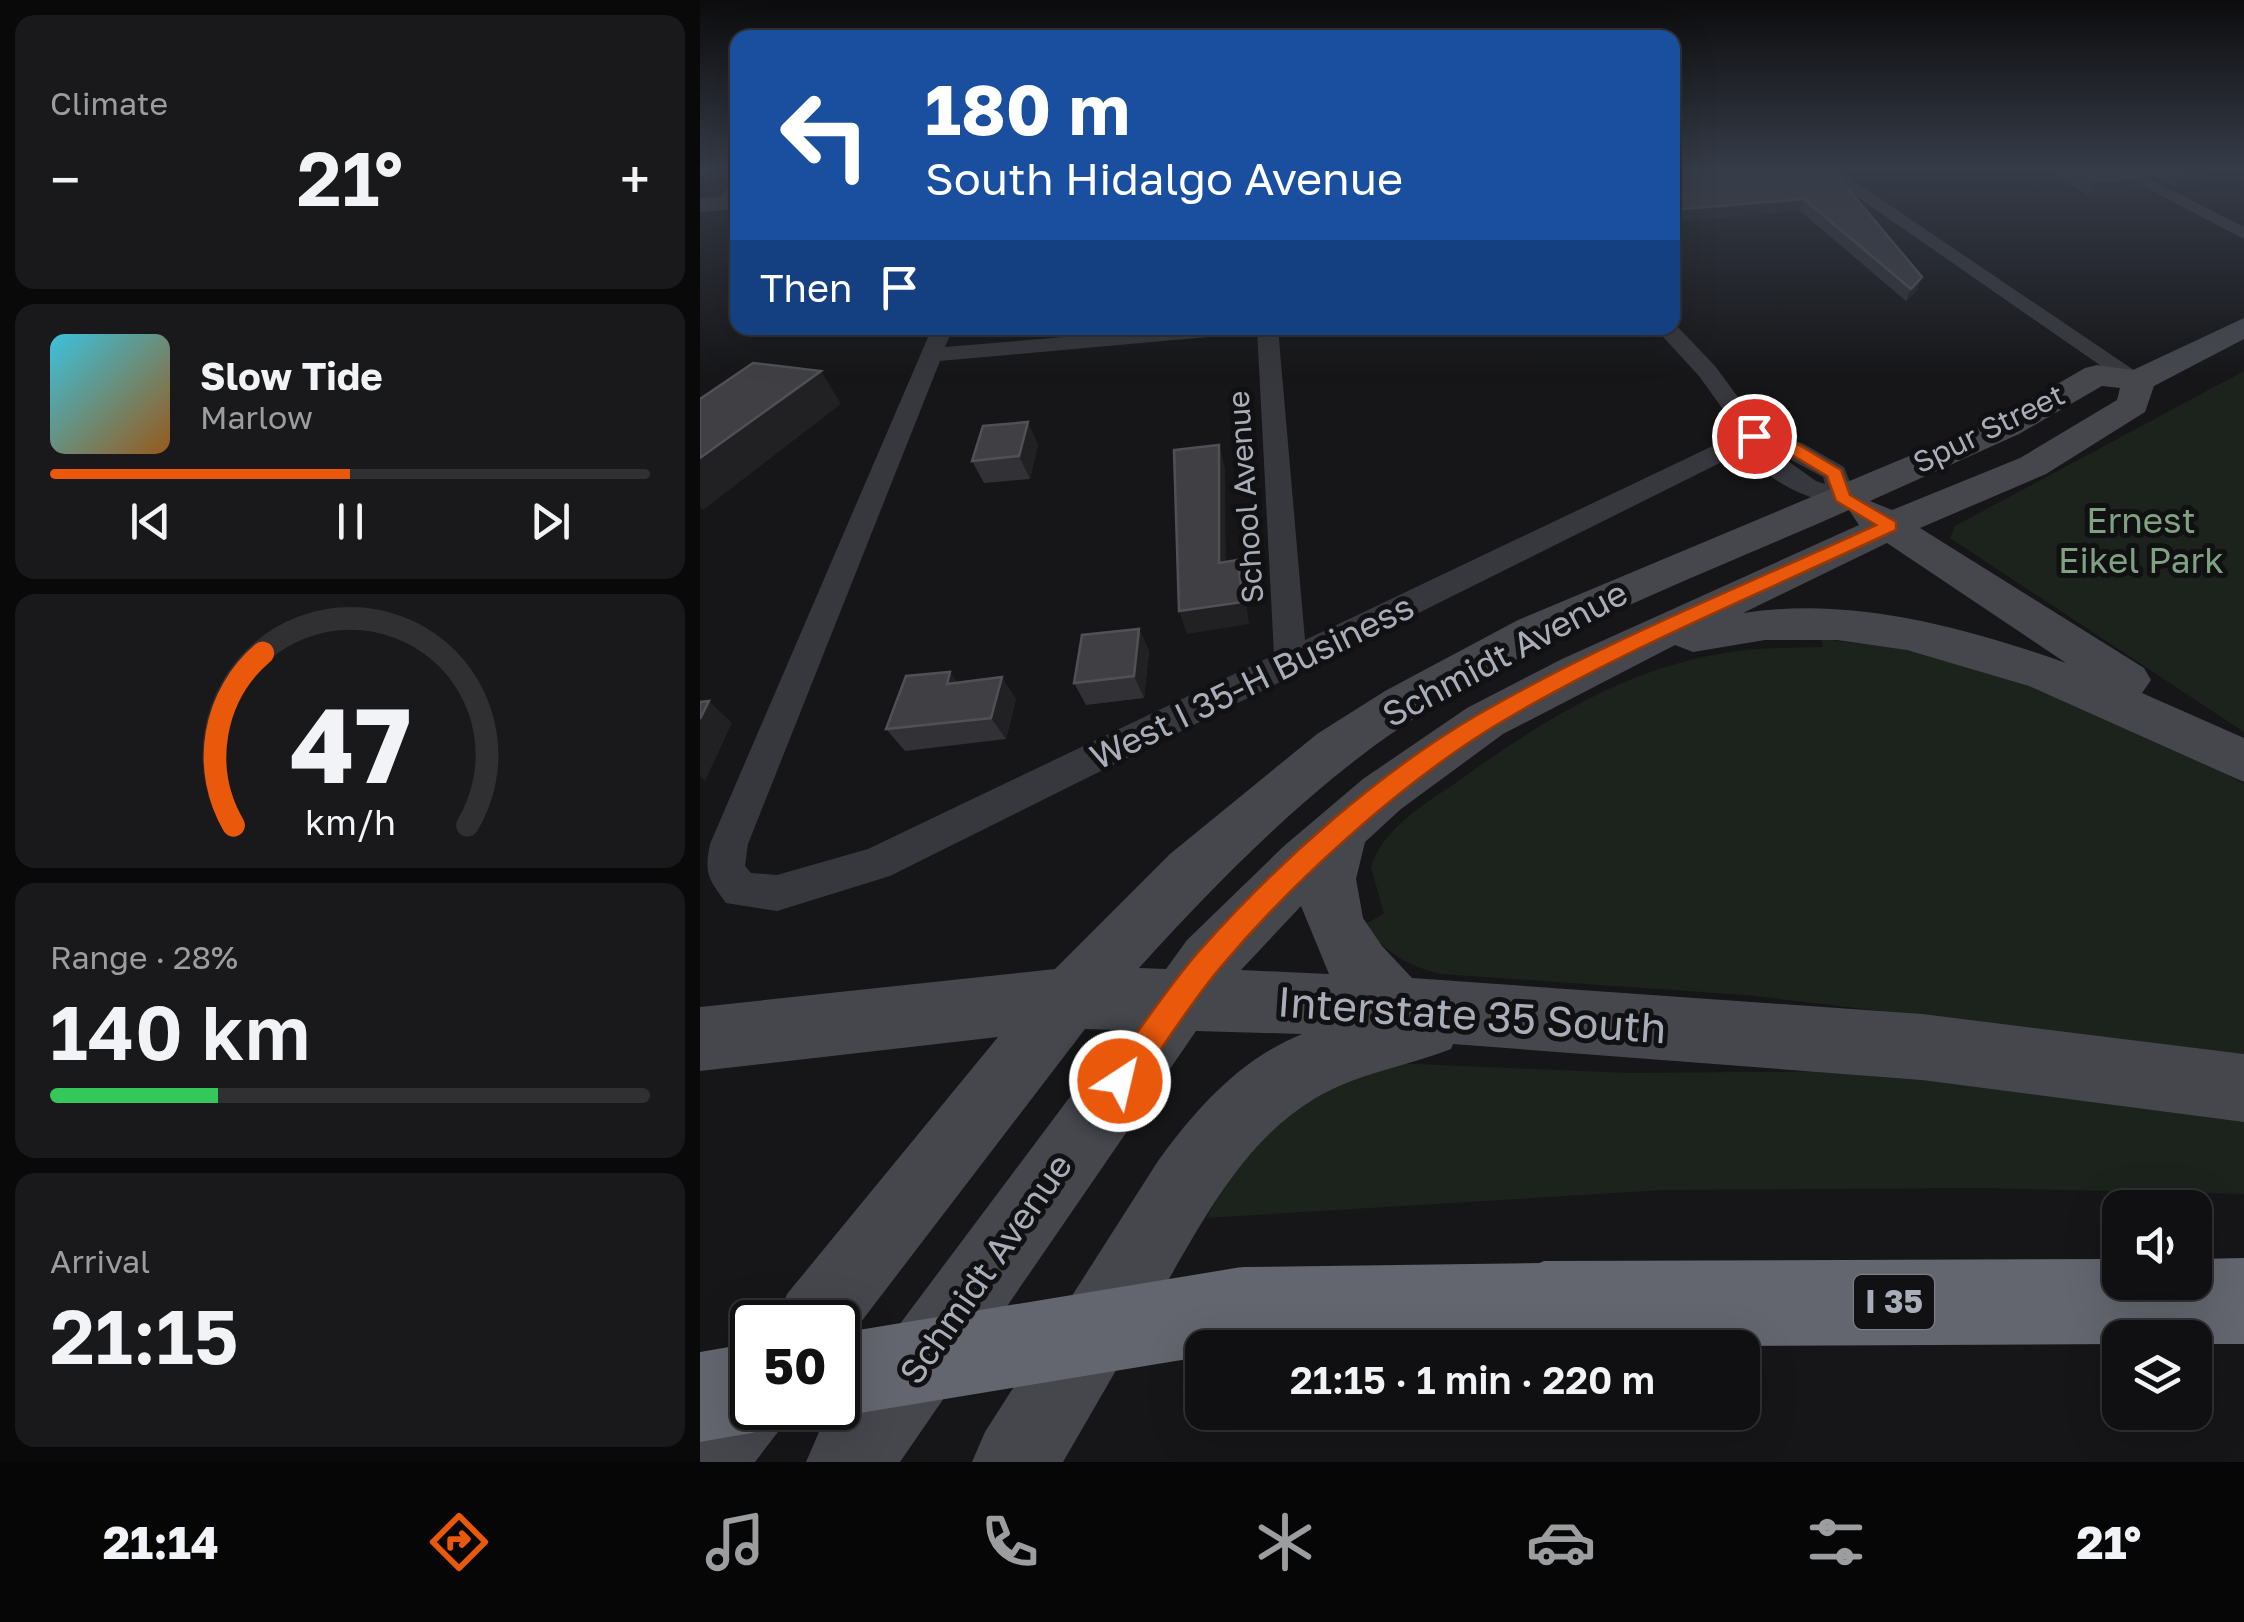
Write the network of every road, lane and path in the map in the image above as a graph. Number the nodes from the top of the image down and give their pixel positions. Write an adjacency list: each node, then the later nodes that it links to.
1 (1929, 239): 7 (street)
2 (2244, 327): 7 (main road, Spur Street)
3 (1077, 335): 6 (street)
4 (1267, 335): 11 (street, School Avenue)
5 (1673, 335): 8 (street)
6 (937, 341): 11 (street, West I 35-H Business)
7 (2138, 381): 9 (main road, Spur Street); 10 (main road, Spur Street)
8 (1754, 436): 9 (street); 11 (street, West I 35-H Business)
9 (1842, 497): 10 (main road); 15 (main road, Schmidt Avenue)
10 (1890, 526): 12 (main road, Schmidt Avenue); 13 (main road)
11 (1291, 662)
12 (1578, 671): 13 (main road); 14 (main road, Schmidt Avenue)
13 (2244, 759)
14 (1344, 827): 16 (main road, Schmidt Avenue); 17 (main road)
15 (1070, 998): 16 (main road, Interstate 35 South); 19 (main road, Interstate 35 South); 21 (main road, Schmidt Avenue)
16 (1178, 1000): 17 (main road, Interstate 35 South); 28 (main road, Schmidt Avenue)
17 (1396, 1008): 18 (main road, Interstate 35 South)
18 (1477, 1015): 20 (main road, Interstate 35 South); 29 (main road)
19 (700, 1039)
20 (2244, 1088)
21 (832, 1300)
22 (2244, 1301): 23 (highway, I 35, bridge)
23 (860, 1371)
24 (730, 1392): 25 (highway)
25 (700, 1397)
26 (730, 1427): 27 (main road)
27 (702, 1462)
28 (849, 1462)
29 (1015, 1462)

